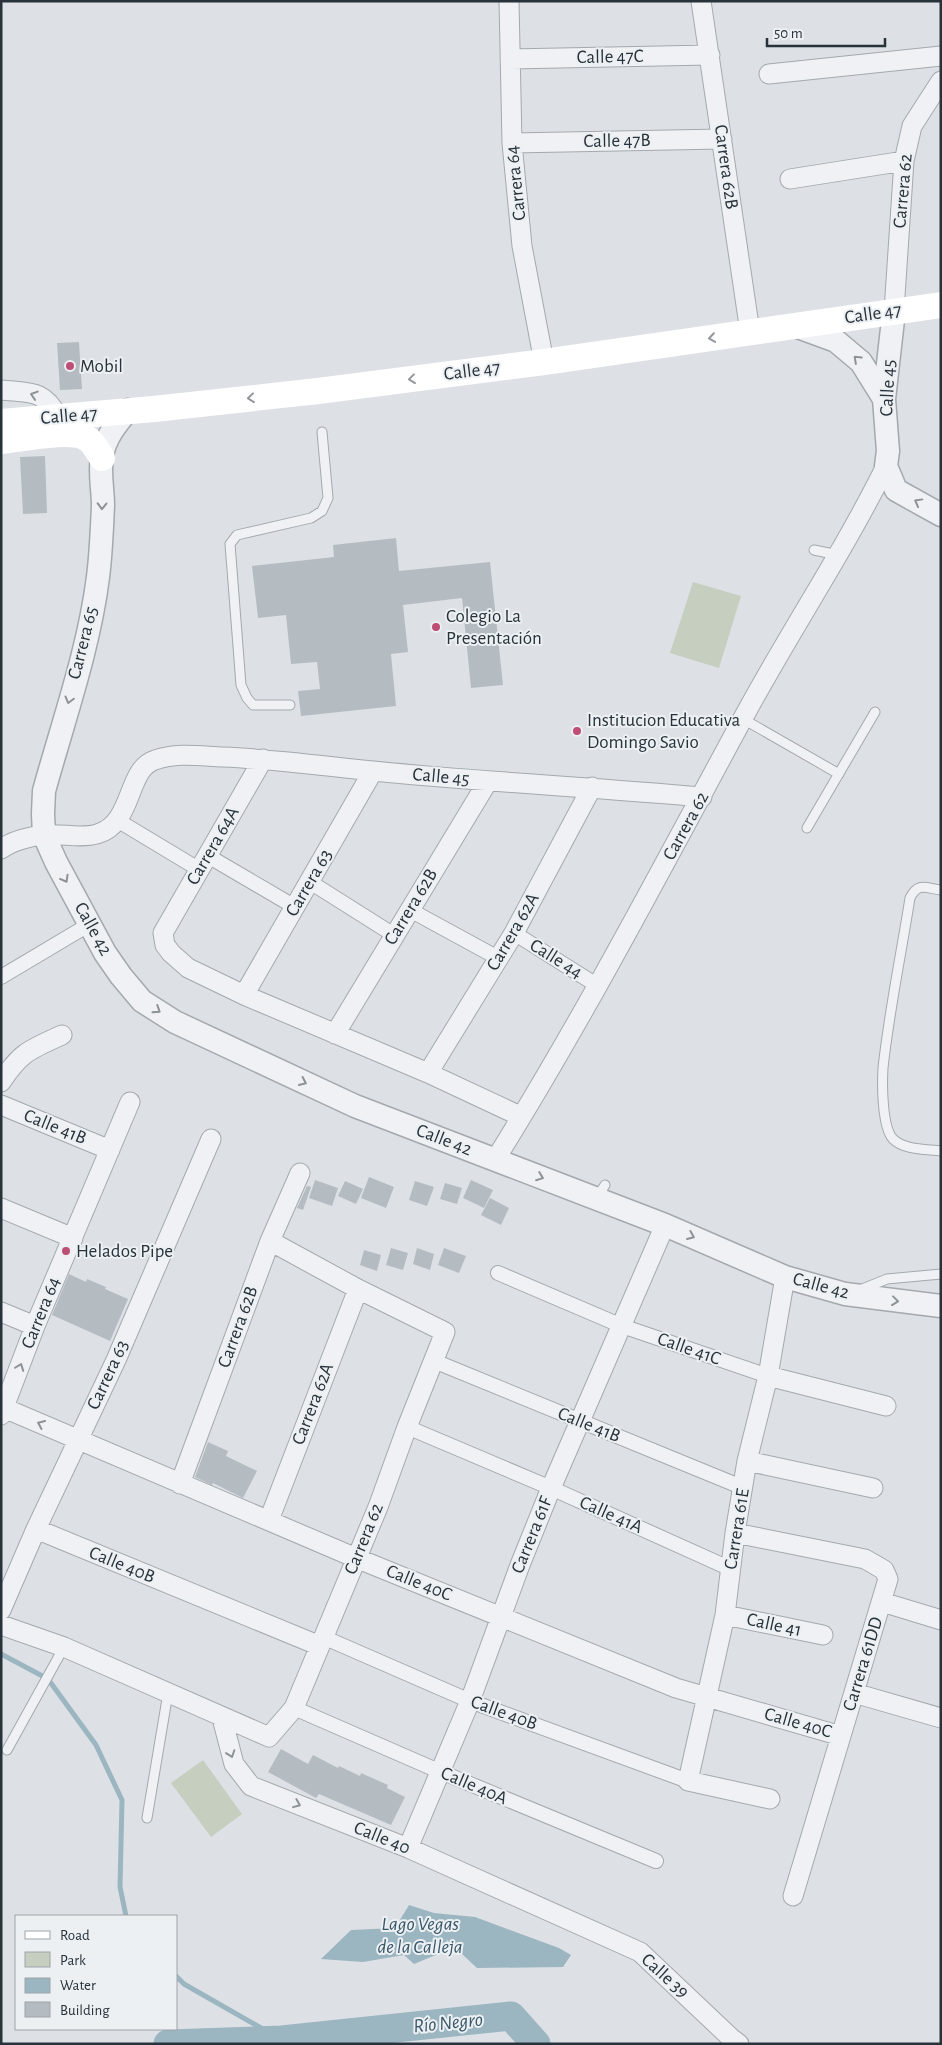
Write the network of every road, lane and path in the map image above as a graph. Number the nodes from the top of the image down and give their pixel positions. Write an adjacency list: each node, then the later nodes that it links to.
1 (509, 1): 5 (street, Carrera 64)
2 (701, 1): 3 (street, Carrera 62B)
3 (710, 55): 5 (street, Calle 47C); 8 (street, Carrera 62B)
4 (941, 56): 6 (street)
5 (510, 59): 9 (street, Carrera 64)
6 (769, 74)
7 (941, 81): 10 (street, Carrera 62)
8 (722, 140): 9 (street, Calle 47B); 15 (street, Carrera 62B)
9 (512, 143): 16 (street, Carrera 64)
10 (904, 161): 11 (street); 13 (street, Carrera 62)
11 (790, 179)
12 (941, 305): 13 (main road, Calle 47)
13 (894, 311): 14 (main road, Calle 47); 18 (street, Calle 45)
14 (795, 326): 15 (main road, Calle 47); 18 (street, one-way to 14)
15 (750, 332): 16 (main road, Calle 47, one-way to 16)
16 (544, 362): 19 (main road, Calle 47, one-way to 19)
17 (1, 390): 20 (street, one-way to 17)
18 (884, 399): 25 (street, Calle 45)
19 (128, 410): 20 (main road, Calle 47); 24 (street, Carrera 65)
20 (58, 417): 21 (main road, Calle 47)
21 (1, 422)
22 (322, 432): 29 (lane)
23 (1, 441): 24 (main road, Calle 47)
24 (102, 458): 40 (street, Carrera 65, one-way to 40)
25 (885, 490): 26 (street, one-way to 25); 28 (street, Carrera 62)
26 (941, 515)
27 (814, 550): 28 (lane)
28 (839, 555): 31 (street, Carrera 62)
29 (290, 705)
30 (875, 712): 34 (lane)
31 (743, 718): 34 (lane); 37 (street, Carrera 62)
32 (263, 759): 33 (street, Calle 45); 38 (street, Calle 45); 42 (street, Carrera 64A)
33 (373, 771): 35 (street, Calle 45); 43 (street, Carrera 63)
34 (839, 774): 39 (lane)
35 (488, 781): 36 (street, Calle 45); 46 (street, Carrera 62B)
36 (592, 787): 37 (street, Calle 45); 48 (street, Carrera 62A)
37 (702, 797): 52 (street, Carrera 62)
38 (117, 820): 40 (street); 42 (street)
39 (807, 828)
40 (44, 835): 41 (street); 47 (street, Calle 42, one-way to 47)
41 (3, 842)
42 (204, 863): 45 (street); 53 (street, Carrera 64A)
43 (310, 882): 45 (street, Carrera 63); 49 (street)
44 (941, 890): 63 (lane)
45 (295, 907): 53 (street, Carrera 63)
46 (410, 910): 49 (street, Carrera 62B); 50 (street, Calle 44)
47 (90, 924): 51 (street); 64 (street, Calle 42, one-way to 64)
48 (514, 933): 50 (street, Carrera 62A); 52 (street, Calle 44)
49 (394, 935): 54 (street, Carrera 62B)
50 (498, 958): 56 (street, Carrera 62A)
51 (1, 978)
52 (598, 986): 60 (street, Carrera 62)
53 (244, 995): 54 (street)
54 (336, 1034): 56 (street)
55 (62, 1035): 57 (street)
56 (428, 1073): 60 (street)
57 (1, 1082)
58 (130, 1102): 62 (street, Carrera 64)
59 (1, 1105): 62 (street, Calle 41B)
60 (520, 1116): 64 (street, Carrera 62)
61 (211, 1139): 85 (street, Carrera 63)
62 (110, 1150): 68 (street, Carrera 64)
63 (941, 1151)
64 (495, 1160): 67 (street, Calle 42, one-way to 67)
65 (300, 1173): 69 (street, Carrera 62B)
66 (1, 1208): 68 (street)
67 (666, 1225): 72 (street, Calle 42, one-way to 72); 78 (street, Carrera 61F)
68 (73, 1238): 77 (street, Carrera 64)
69 (270, 1242): 73 (street); 87 (street, Carrera 62B)
70 (498, 1273): 78 (street, Calle 41C)
71 (941, 1274): 74 (lane)
72 (785, 1277): 74 (street, Calle 42); 80 (street, Carrera 61E)
73 (358, 1289): 79 (street, Carrera 62); 91 (street, Carrera 62A)
74 (845, 1294): 75 (street, Calle 42, one-way to 75)
75 (941, 1306)
76 (1, 1312): 77 (street)
77 (35, 1326): 82 (street, Carrera 64, one-way to 77)
78 (622, 1326): 80 (street, Calle 41C); 83 (street, Carrera 61F)
79 (434, 1360): 83 (street, Calle 41B); 84 (street, Carrera 62)
80 (768, 1376): 81 (street, Calle 41C); 86 (street, Carrera 61E)
81 (886, 1406)
82 (3, 1412): 85 (street, Calle 40C, one-way to 82)
83 (581, 1422): 88 (street, Carrera 61F); 89 (street, Calle 41B)
84 (407, 1427): 88 (street, Calle 41A); 94 (street, Carrera 62)
85 (77, 1440): 87 (street, Calle 40C); 92 (street, Carrera 63)
86 (747, 1461): 89 (street, Carrera 61E); 90 (street)
87 (180, 1484): 91 (street, Calle 40C)
88 (551, 1488): 95 (street, Calle 41A); 99 (street, Carrera 61F)
89 (744, 1488): 93 (street, Carrera 61E)
90 (873, 1488)
91 (268, 1520): 94 (street, Calle 40C)
92 (36, 1529): 97 (street, Carrera 63); 103 (street, Calle 40B)
93 (735, 1532): 95 (street, Carrera 61E); 96 (street, Carrera 61DD)
94 (356, 1558): 99 (street, Calle 40C); 103 (street, Carrera 62)
95 (731, 1569): 98 (street, Carrera 61E)
96 (882, 1602): 100 (street); 106 (street, Carrera 61DD)
97 (1, 1610)
98 (725, 1615): 102 (street, Calle 41); 107 (street, Carrera 61E)
99 (501, 1617): 107 (street, Calle 40C); 108 (street, Carrera 61F)
100 (941, 1620)
101 (1, 1624): 104 (street)
102 (823, 1635)
103 (321, 1642): 108 (street, Calle 40B); 109 (street, Carrera 62)
104 (61, 1654): 105 (street); 113 (lane)
105 (168, 1693): 110 (street); 117 (lane)
106 (854, 1693): 111 (street); 112 (street, Carrera 61DD)
107 (708, 1697): 112 (street, Calle 40C); 115 (street, Carrera 61E)
108 (470, 1701): 114 (street, Carrera 61F); 115 (street, Calle 40B)
109 (294, 1708): 110 (street, Carrera 62); 114 (street, Calle 40A)
110 (222, 1718): 118 (street, Calle 40, one-way to 118)
111 (941, 1718)
112 (841, 1736): 120 (street, Carrera 61DD)
113 (7, 1750)
114 (441, 1772): 118 (street, Carrera 61F); 119 (street, Calle 40A)
115 (688, 1781): 116 (street)
116 (770, 1799)
117 (147, 1818)
118 (408, 1848): 121 (street, Calle 40)
119 (656, 1862)
120 (793, 1896)
121 (580, 1926): 122 (street, Calle 39)
122 (739, 2044)

